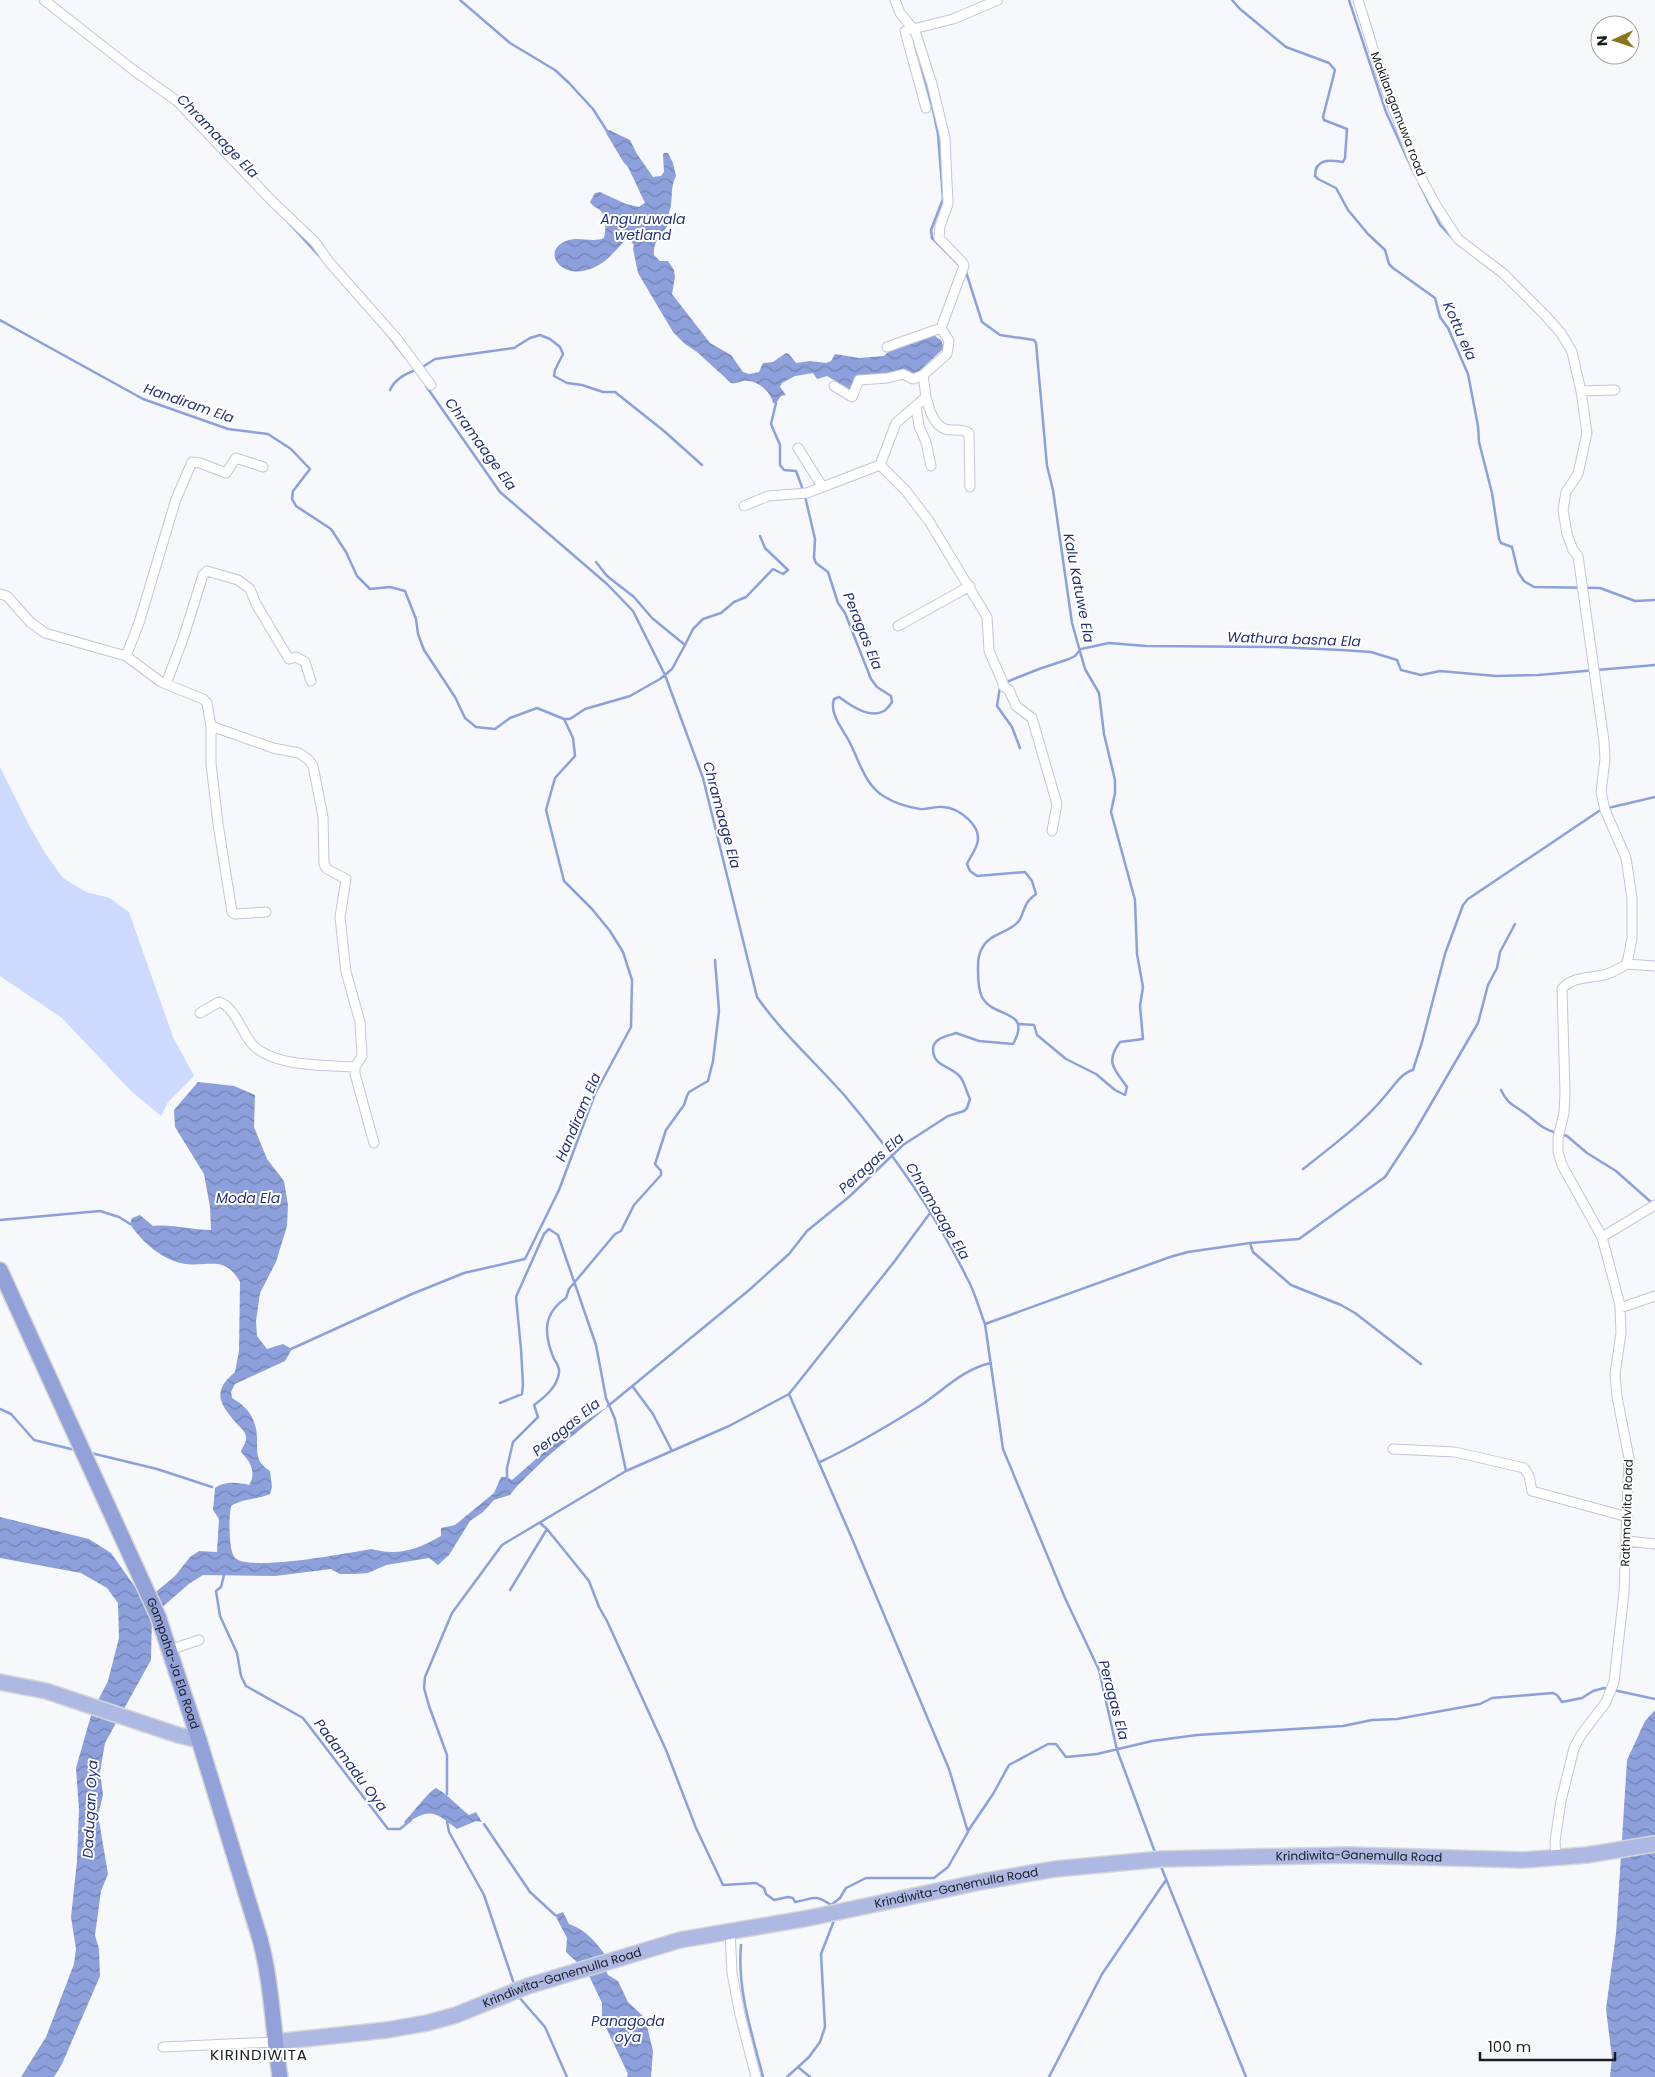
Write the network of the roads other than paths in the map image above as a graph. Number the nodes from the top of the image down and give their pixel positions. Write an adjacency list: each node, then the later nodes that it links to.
1 (44, 0): 10 (street)
2 (895, 0): 5 (street)
3 (998, 0): 5 (street)
4 (1358, 0): 13 (street, Makilangamuwa road)
5 (912, 29): 6 (street); 7 (street)
6 (926, 108)
7 (941, 328): 8 (street); 9 (street)
8 (887, 347)
9 (923, 374): 11 (street); 14 (street)
10 (431, 385)
11 (834, 386)
12 (1615, 390): 13 (street)
13 (1581, 391): 32 (street, Makilangamuwa road)
14 (926, 397): 15 (street); 21 (street)
15 (916, 406): 17 (street); 18 (street)
16 (798, 448): 20 (street)
17 (880, 465): 20 (street); 23 (street)
18 (931, 466)
19 (263, 467): 26 (street)
20 (822, 486): 22 (street)
21 (970, 487)
22 (744, 506)
23 (970, 586): 25 (street); 30 (street)
24 (0, 594): 26 (street)
25 (898, 626)
26 (126, 656): 28 (street)
27 (312, 681): 28 (street)
28 (166, 684): 29 (street)
29 (210, 726): 31 (street); 35 (street)
30 (1052, 831)
31 (266, 912)
32 (1627, 964): 33 (street); 38 (street, Rathmalvita Road)
33 (1655, 966)
34 (200, 1013): 35 (street)
35 (355, 1067): 36 (street)
36 (374, 1144)
37 (1655, 1205): 38 (street)
38 (1602, 1237): 41 (street, Rathmalvita Road)
39 (0, 1270): 47 (highway, Gampaha-Ja Ela Road)
40 (1655, 1296): 41 (street)
41 (1620, 1308): 43 (street, Rathmalvita Road)
42 (1393, 1449): 43 (street)
43 (1628, 1517): 44 (street, Rathmalvita Road)
44 (1627, 1541): 45 (street); 51 (street, Rathmalvita Road)
45 (1655, 1544)
46 (199, 1640): 47 (street)
47 (170, 1650): 49 (highway, Gampaha-Ja Ela Road)
48 (0, 1682): 49 (main road)
49 (199, 1740): 53 (highway, Gampaha-Ja Ela Road)
50 (1655, 1844): 51 (main road, Krindiwita-Ganemulla Road)
51 (1556, 1858): 52 (main road, Krindiwita-Ganemulla Road)
52 (730, 1930): 53 (main road, Krindiwita-Ganemulla Road); 56 (street)
53 (275, 2042): 54 (street); 55 (highway, Gampaha-Ja Ela Road)
54 (162, 2047)
55 (280, 2077)
56 (756, 2077)

